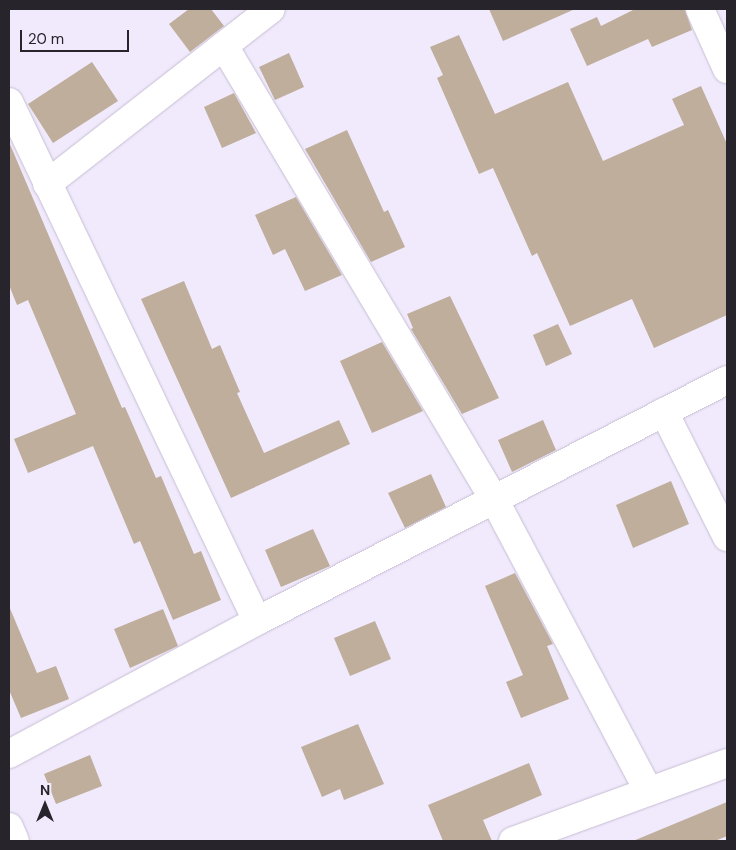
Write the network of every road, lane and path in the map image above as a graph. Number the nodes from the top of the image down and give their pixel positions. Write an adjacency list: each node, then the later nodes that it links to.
1 (272, 9): 3 (street)
2 (700, 9): 4 (street)
3 (224, 46): 6 (street); 9 (street)
4 (727, 69)
5 (9, 102): 6 (street)
6 (47, 184): 11 (street)
7 (727, 380): 8 (street)
8 (664, 412): 9 (street); 10 (street)
9 (495, 501): 11 (street); 14 (street)
10 (727, 537)
11 (258, 621): 12 (street)
12 (9, 754)
13 (727, 762): 14 (street)
14 (648, 790): 17 (street)
15 (9, 827): 16 (street)
16 (15, 841)
17 (513, 841)

